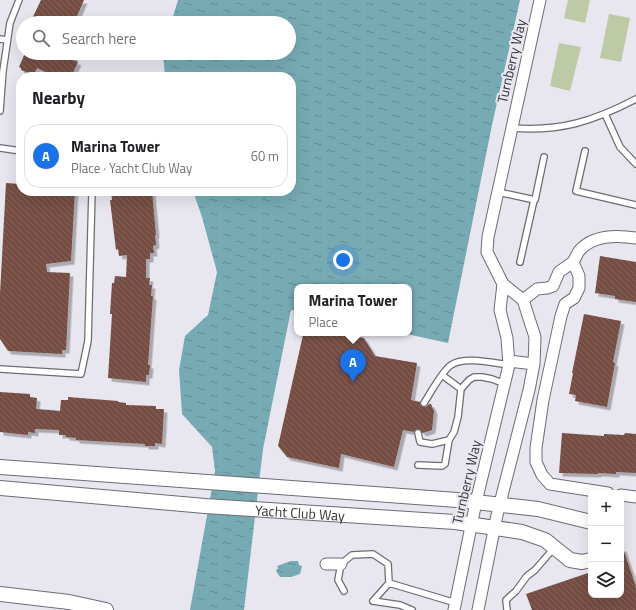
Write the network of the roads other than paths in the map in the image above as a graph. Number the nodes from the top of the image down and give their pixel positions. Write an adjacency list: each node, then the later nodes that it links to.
1 (19, 0): 4 (lane)
2 (540, 0): 9 (street, Turnberry Way)
3 (0, 39): 4 (lane)
4 (7, 40): 5 (lane)
5 (2, 70): 7 (lane)
6 (636, 99): 8 (lane)
7 (0, 111)
8 (605, 114): 9 (lane); 14 (lane)
9 (512, 128): 15 (street, Turnberry Way)
10 (0, 148): 11 (lane)
11 (16, 150)
12 (585, 151): 18 (lane)
13 (544, 157): 17 (lane)
14 (636, 164)
15 (498, 192): 17 (lane); 22 (street, Turnberry Way)
16 (92, 196): 26 (lane)
17 (534, 200): 20 (lane)
18 (636, 205)
19 (636, 238): 21 (street)
20 (520, 262)
21 (573, 262): 23 (street); 36 (street)
22 (503, 284): 23 (street, Turnberry Way); 24 (street, Turnberry Way)
23 (523, 300): 25 (street)
24 (509, 363): 25 (street); 27 (lane); 28 (street, Turnberry Way)
25 (534, 364): 40 (street)
26 (0, 369)
27 (442, 375): 29 (lane); 30 (lane)
28 (505, 384): 29 (lane); 39 (street, Turnberry Way)
29 (461, 389): 32 (lane)
30 (424, 403)
31 (418, 433): 32 (lane)
32 (449, 440): 33 (lane)
33 (418, 465)
34 (0, 467): 39 (street, Yacht Club Way)
35 (0, 488): 42 (street, Yacht Club Way)
36 (589, 490)
37 (624, 495): 38 (street)
38 (636, 497)
39 (476, 502): 40 (street, Yacht Club Way); 42 (street, Turnberry Way)
40 (499, 505): 41 (street, Yacht Club Way); 43 (street)
41 (588, 521)
42 (472, 524): 43 (street, Yacht Club Way); 51 (street, Turnberry Way)
43 (494, 528): 44 (street, Yacht Club Way); 54 (street)
44 (554, 547): 45 (street, Yacht Club Way); 55 (lane)
45 (588, 561)
46 (326, 564): 47 (street)
47 (341, 564): 48 (lane); 49 (lane)
48 (389, 584): 51 (lane); 53 (lane)
49 (344, 592)
50 (0, 594): 52 (street)
51 (455, 607)
52 (106, 610)
53 (412, 610)
54 (478, 610)
55 (507, 610)

